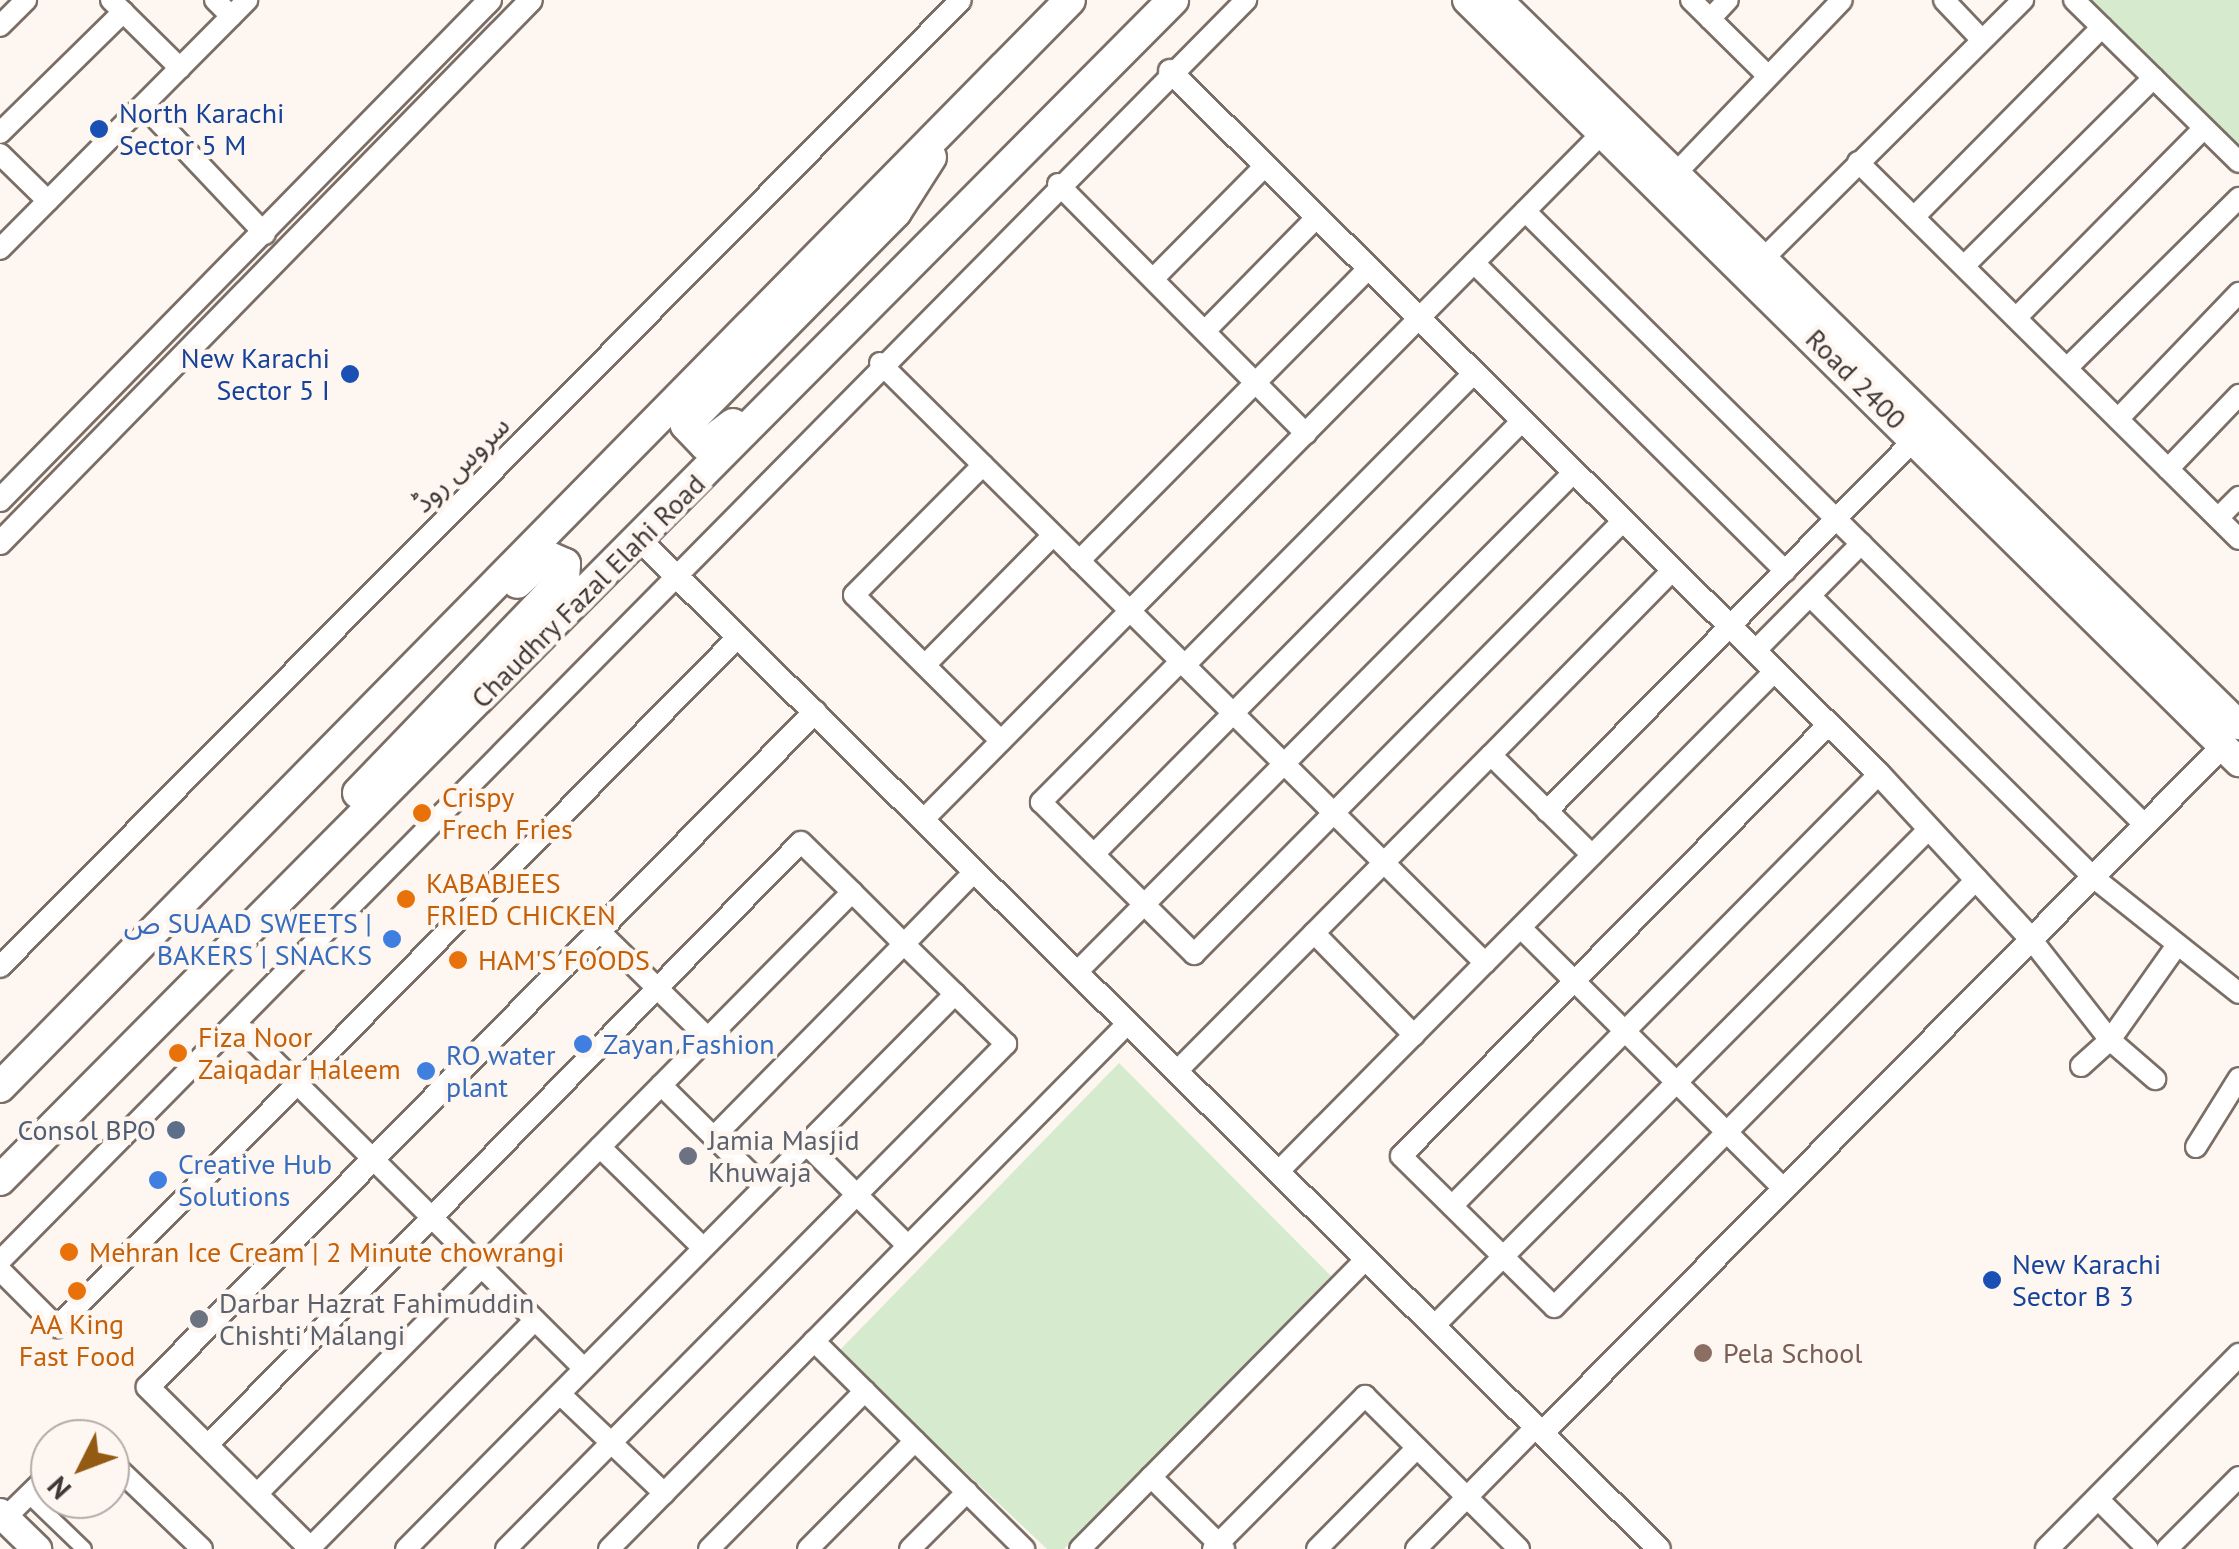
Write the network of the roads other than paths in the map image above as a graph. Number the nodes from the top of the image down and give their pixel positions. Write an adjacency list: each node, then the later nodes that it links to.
1 (26, 0): 20 (street)
2 (215, 0): 18 (street)
3 (490, 0): 44 (street)
4 (531, 0): 75 (street)
5 (961, 0): 119 (street, سروس روڈ)
6 (1070, 0): 28 (main road)
7 (1173, 0): 41 (main road, Chaudhry Fazal Elahi Road)
8 (1246, 0): 24 (street)
9 (1467, 0): 30 (main road, Road 2400)
10 (1498, 0): 36 (main road, Road 2400)
11 (1691, 0): 19 (street)
12 (1728, 0): 19 (street)
13 (1842, 0): 25 (street)
14 (1944, 0): 22 (street)
15 (2023, 0): 22 (street)
16 (2074, 0): 21 (street)
17 (117, 6): 23 (street); 31 (street)
18 (239, 8): 23 (street)
19 (1710, 18): 25 (street)
20 (0, 26)
21 (2102, 27): 26 (street); 43 (street)
22 (1982, 40): 33 (street)
23 (180, 68): 27 (street)
24 (1170, 71): 35 (street); 37 (street)
25 (1768, 76): 36 (street)
26 (2153, 78): 29 (street); 48 (street)
27 (144, 106): 39 (street); 44 (street)
28 (964, 106): 41 (main road); 101 (main road)
29 (2204, 128): 34 (street); 53 (street)
30 (1604, 130): 40 (street); 63 (main road, Road 2400)
31 (0, 133)
32 (0, 154): 39 (street)
33 (1858, 162): 43 (street); 46 (street)
34 (2239, 162)
35 (1265, 166): 42 (street); 50 (street)
36 (1677, 172): 46 (main road, Road 2400)
37 (1058, 184): 50 (street); 55 (street)
38 (2239, 198): 56 (street)
39 (48, 201): 45 (street)
40 (1526, 211): 47 (street); 70 (street)
41 (963, 212): 73 (main road, Chaudhry Fazal Elahi Road)
42 (1318, 217): 49 (street); 54 (street)
43 (1914, 217): 48 (street)
44 (265, 234): 68 (street)
45 (0, 249)
46 (1764, 258): 93 (main road, Road 2400)
47 (1474, 263): 52 (street); 79 (street)
48 (1964, 266): 53 (street)
49 (1369, 268): 52 (street); 58 (street)
50 (1154, 278): 54 (street)
51 (2239, 293): 60 (street)
52 (1419, 318): 57 (street); 62 (street)
53 (2016, 318): 56 (street)
54 (1206, 330): 58 (street)
55 (880, 363): 64 (street); 80 (street)
56 (2067, 368): 60 (street)
57 (1474, 373): 61 (street); 86 (street)
58 (1257, 381): 62 (street); 77 (street)
59 (2239, 395): 65 (street)
60 (2118, 419): 65 (street)
61 (1522, 421): 66 (street); 90 (street)
62 (1306, 434): 82 (street)
63 (1916, 438): 70 (street); 93 (main road, Road 2400)
64 (983, 465): 72 (street); 87 (street)
65 (2168, 469): 69 (street)
66 (1574, 472): 71 (street); 95 (street)
67 (2239, 497): 69 (street)
68 (0, 500)
69 (2218, 518): 74 (street)
70 (1836, 519): 76 (street); 79 (street)
71 (1623, 521): 78 (street); 98 (street)
72 (1053, 535): 77 (street); 87 (street)
73 (640, 539): 80 (street); 110 (main road, Chaudhry Fazal Elahi Road)
74 (2239, 539)
75 (0, 542)
76 (1861, 544): 81 (street); 100 (street)
77 (1079, 561): 82 (street)
78 (1673, 570): 83 (street); 94 (street)
79 (1784, 571): 83 (street)
80 (672, 572): 84 (street); 126 (street)
81 (1810, 596): 85 (street); 107 (street)
82 (1130, 611): 86 (street); 92 (street)
83 (1730, 626): 85 (street); 97 (street)
84 (738, 637): 89 (street); 136 (street)
85 (1755, 651): 88 (street)
86 (1183, 663): 90 (street); 103 (street)
87 (924, 665): 92 (street)
88 (1775, 671): 91 (street); 104 (street)
89 (814, 712): 99 (street); 113 (street)
90 (1233, 714): 95 (street); 103 (street)
91 (1828, 724): 96 (street); 121 (street)
92 (1001, 741): 99 (street)
93 (2234, 744): 100 (street)
94 (1490, 755): 97 (street); 105 (street)
95 (1284, 764): 98 (street); 111 (street)
96 (1879, 774): 102 (street); 127 (street)
97 (1548, 811): 104 (street)
98 (1334, 813): 105 (street); 111 (street)
99 (922, 820): 106 (street)
100 (2145, 825): 107 (street)
101 (250, 828): 110 (main road); 138 (main road)
102 (1928, 830): 108 (street); 135 (street)
103 (1094, 854): 111 (street)
104 (1592, 856): 112 (street)
105 (1384, 863): 114 (street); 118 (street)
106 (975, 871): 116 (street); 120 (street)
107 (2093, 877): 115 (street); 117 (street)
108 (1977, 879): 115 (street); 139 (street)
109 (852, 892): 116 (street); 122 (street); 129 (street)
110 (284, 897): 146 (main road, Chaudhry Fazal Elahi Road)
111 (1145, 904): 120 (street)
112 (1521, 928): 118 (street); 121 (street)
113 (599, 930): 122 (street); 144 (street)
114 (1314, 933): 128 (street); 132 (street)
115 (2031, 939): 130 (street); 148 (street)
116 (904, 944): 123 (street); 140 (street)
117 (2175, 948): 124 (street); 130 (street)
118 (1485, 963): 128 (street)
119 (0, 967)
120 (1077, 972): 125 (street)
121 (1574, 981): 127 (street); 150 (street)
122 (657, 988): 129 (street); 151 (street)
123 (955, 994): 141 (street); 149 (street)
124 (2239, 994)
125 (1128, 1023): 132 (street); 152 (street)
126 (237, 1024): 136 (street); 156 (street)
127 (1625, 1031): 135 (street); 150 (street)
128 (1414, 1035): 145 (street)
129 (708, 1038): 137 (street)
130 (2110, 1040): 131 (street); 134 (street)
131 (2081, 1066)
132 (1177, 1071): 145 (street)
133 (2239, 1078): 143 (street)
134 (2155, 1079)
135 (1676, 1082): 139 (street); 154 (street)
136 (296, 1085): 144 (street); 158 (street)
137 (661, 1085): 140 (street); 142 (street)
138 (0, 1087)
139 (1727, 1132): 148 (street); 154 (street)
140 (714, 1137): 147 (street)
141 (806, 1144): 147 (street); 149 (street)
142 (600, 1147): 153 (street); 157 (street)
143 (2196, 1147)
144 (373, 1160): 151 (street); 169 (street)
145 (1278, 1172): 155 (street)
146 (0, 1180)
147 (764, 1187): 153 (street)
148 (1784, 1189): 166 (street)
149 (856, 1195): 152 (street); 168 (street)
150 (1452, 1206): 154 (street)
151 (430, 1217): 157 (street); 169 (street)
152 (908, 1246): 161 (street)
153 (703, 1248): 163 (street)
154 (1503, 1257): 160 (street)
155 (1366, 1259): 160 (street); 171 (street)
156 (0, 1261)
157 (481, 1267): 159 (street); 176 (street)
158 (0, 1270)
159 (535, 1320): 163 (street); 183 (street)
160 (1434, 1326): 166 (street)
161 (814, 1341): 164 (street); 175 (street)
162 (2239, 1355): 179 (street)
163 (584, 1369): 165 (street)
164 (865, 1391): 167 (street); 192 (street)
165 (560, 1394): 168 (street); 188 (street)
166 (1539, 1430): 178 (street); 199 (street)
167 (915, 1441): 174 (street); 193 (street)
168 (610, 1443): 175 (street); 189 (street)
169 (207, 1446): 176 (street)
170 (1417, 1448): 178 (street); 182 (street); 196 (street)
171 (1151, 1476): 182 (street); 195 (street)
172 (2239, 1477): 202 (street)
173 (130, 1480): 187 (street)
174 (967, 1492): 184 (street); 194 (street)
175 (664, 1494): 181 (street)
176 (256, 1495): 183 (street)
177 (29, 1496): 180 (street); 186 (street)
178 (1467, 1498): 197 (street); 198 (street)
179 (2097, 1498): 200 (street); 201 (street)
180 (2, 1515): 185 (main road)
181 (626, 1532): 190 (street); 191 (street)
182 (1218, 1547)
183 (310, 1548)
184 (1020, 1548)
185 (36, 1549)
186 (84, 1549)
187 (202, 1549)
188 (406, 1549)
189 (506, 1549)
190 (609, 1549)
191 (642, 1549)
192 (709, 1549)
193 (808, 1549)
194 (910, 1549)
195 (1080, 1549)
196 (1317, 1549)
197 (1416, 1549)
198 (1520, 1549)
199 (1659, 1549)
200 (2047, 1549)
201 (2148, 1549)
202 (2168, 1549)

